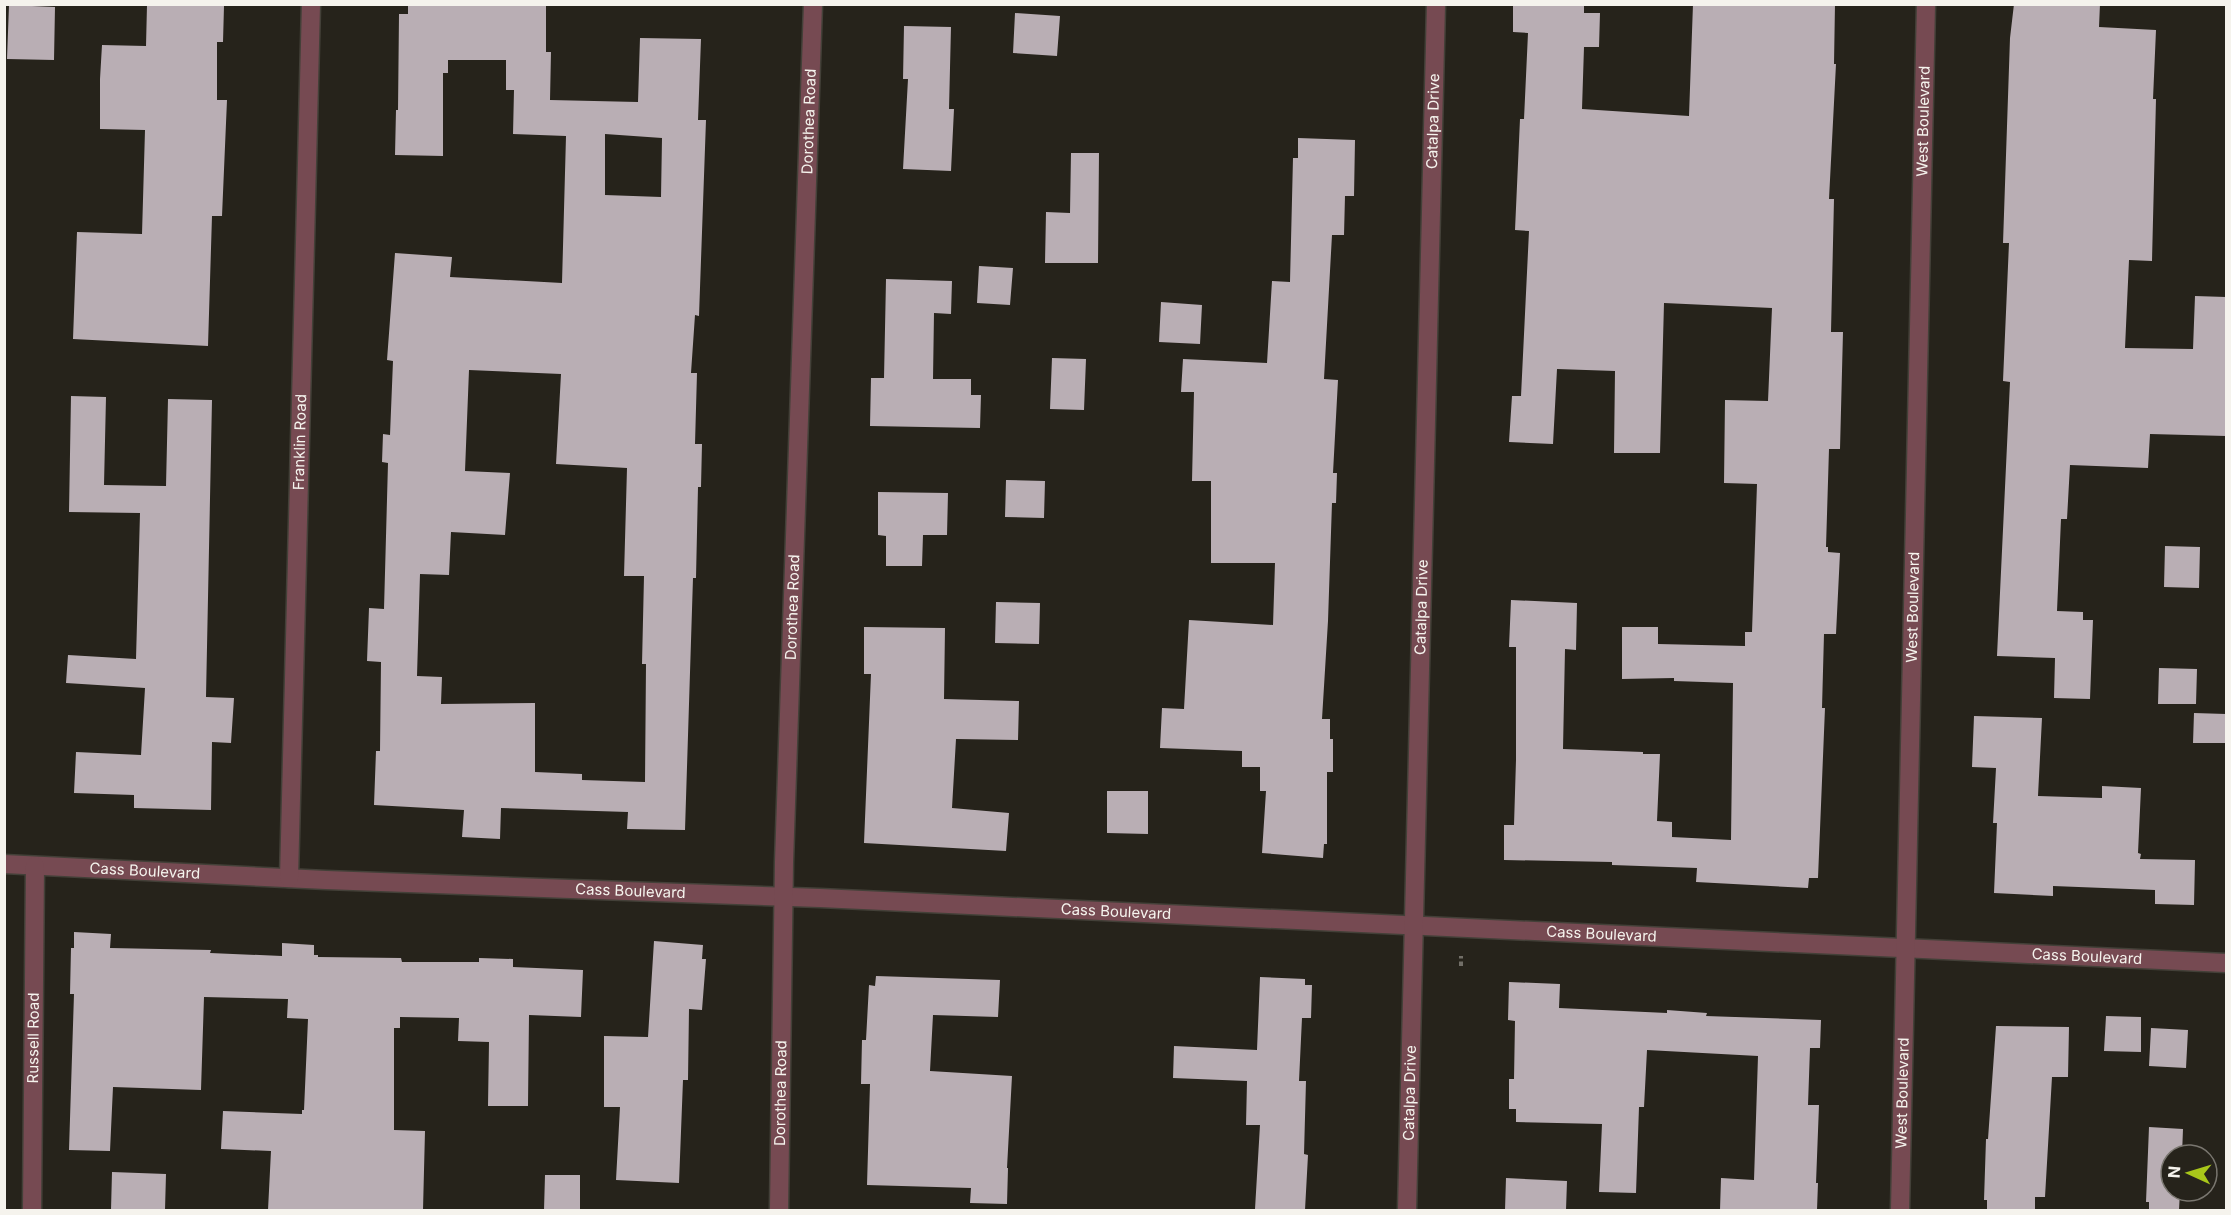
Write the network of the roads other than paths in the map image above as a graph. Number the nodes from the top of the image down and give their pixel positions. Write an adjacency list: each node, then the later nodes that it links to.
1 (311, 4): 7 (street, Franklin Road)
2 (813, 4): 8 (street, Dorothea Road)
3 (1436, 4): 9 (street, Catalpa Drive)
4 (1926, 4): 10 (street, West Boulevard)
5 (4, 864): 6 (street, Cass Boulevard)
6 (35, 866): 7 (street, Cass Boulevard); 12 (street, Russell Road)
7 (290, 878): 8 (street, Cass Boulevard)
8 (785, 897): 9 (street, Cass Boulevard); 13 (street, Dorothea Road)
9 (1414, 925): 10 (street, Cass Boulevard); 14 (street, Catalpa Drive)
10 (1905, 949): 11 (street, Cass Boulevard); 15 (street, West Boulevard)
11 (2226, 963)
12 (32, 1210)
13 (779, 1210)
14 (1407, 1210)
15 (1900, 1210)

